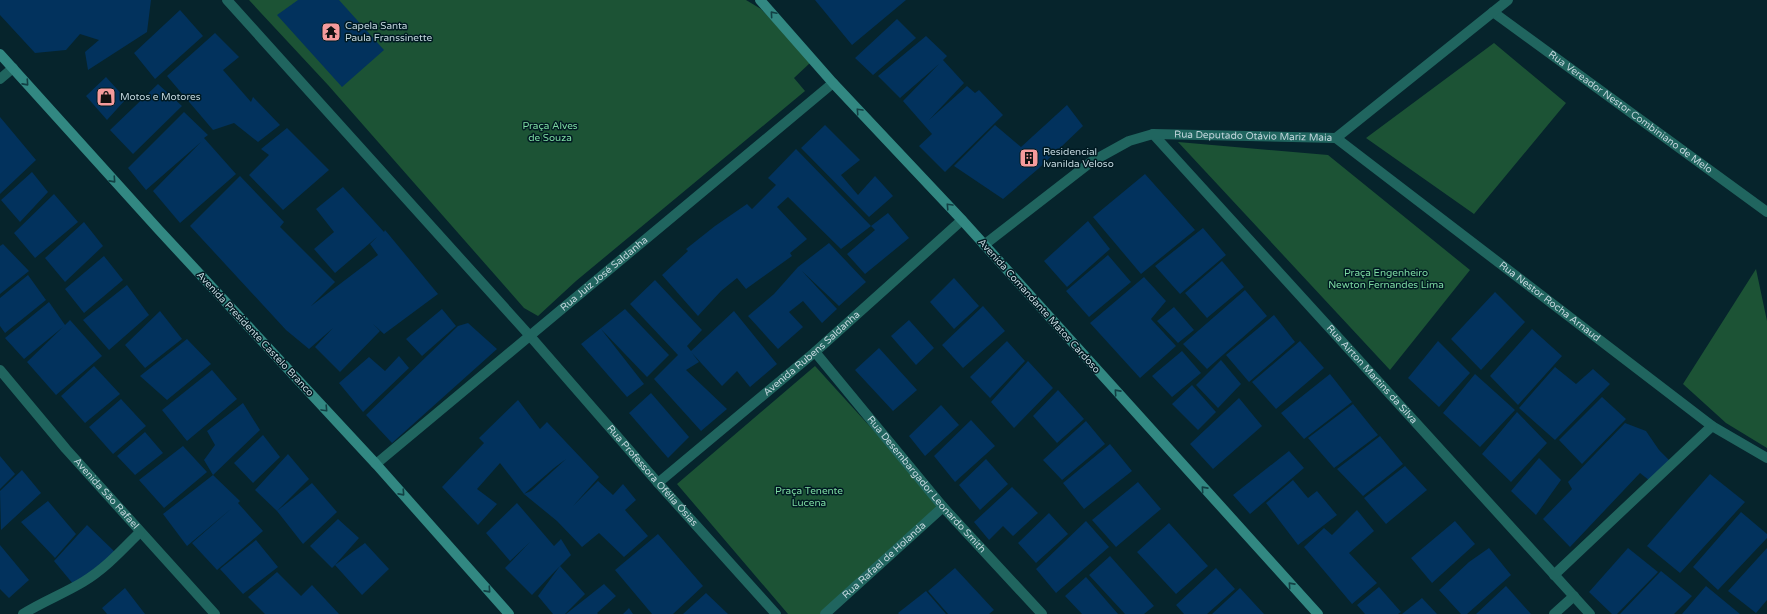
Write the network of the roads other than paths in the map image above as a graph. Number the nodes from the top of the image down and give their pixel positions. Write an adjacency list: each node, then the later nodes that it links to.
1 (227, 0): 14 (street)
2 (760, 0): 8 (main road, Avenida Comandante Matos Cardoso, one-way to 2)
3 (1508, 0): 4 (street, Rua Deputado Otávio Mariz Maia)
4 (1493, 12): 10 (street, Rua Deputado Otávio Mariz Maia); 11 (street, Rua Vereador Nestor Combiniano de Melo)
5 (0, 54): 6 (main road, Avenida Presidente Castelo Branco)
6 (13, 68): 7 (street); 19 (main road, Avenida Presidente Castelo Branco, one-way to 19)
7 (0, 79)
8 (833, 83): 12 (main road, Avenida Comandante Matos Cardoso, one-way to 8); 14 (street, Rua Juiz José Saldanha)
9 (1153, 134): 10 (street, Rua Deputado Otávio Mariz Maia); 13 (street, Rua Deputado Otávio Mariz Maia); 23 (street, Rua Airton Martins da Silva)
10 (1336, 138): 17 (street, Rua Nestor Rocha Arnaud)
11 (1767, 212)
12 (962, 220): 13 (main road, Avenida Comandante Matos Cardoso); 15 (street, Avenida Rubens Saldanha)
13 (984, 245): 31 (main road, Avenida Comandante Matos Cardoso, one-way to 13)
14 (530, 336): 19 (street, Rua Juiz José Saldanha); 20 (street, Rua Professora Ofélia Ósias)
15 (815, 352): 20 (street, Avenida Rubens Saldanha); 21 (street, Rua Desembargador Leonardo Smith)
16 (0, 370): 22 (street, Avenida São Rafael)
17 (1712, 426): 18 (street, Rua Nestor Rocha Arnaud); 23 (street)
18 (1767, 458)
19 (376, 464): 27 (main road, Avenida Presidente Castelo Branco, one-way to 27)
20 (658, 483): 28 (street, Rua Professora Ofélia Ósias)
21 (943, 507): 29 (street, Rua Rafael de Holanda); 30 (street, Rua Desembargador Leonardo Smith)
22 (140, 532): 25 (street); 26 (street, Avenida São Rafael)
23 (1554, 575): 24 (street, Rua Airton Martins da Silva)
24 (1574, 596): 32 (street); 33 (street, Rua Airton Martins da Silva)
25 (23, 614)
26 (215, 614)
27 (509, 614)
28 (776, 614)
29 (825, 614)
30 (1042, 614)
31 (1318, 614)
32 (1554, 614)
33 (1590, 614)

